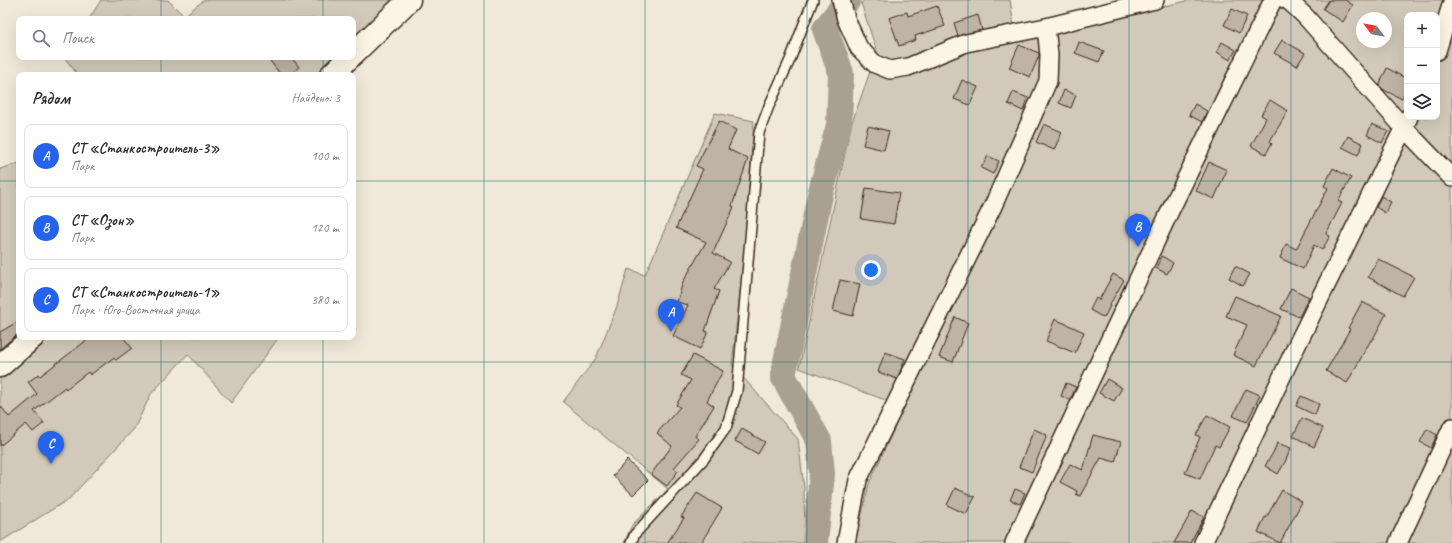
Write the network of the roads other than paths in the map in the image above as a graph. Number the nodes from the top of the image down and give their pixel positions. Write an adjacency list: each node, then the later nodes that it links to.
1 (410, 0): 10 (street)
2 (813, 0): 18 (lane)
3 (841, 0): 8 (street)
4 (1155, 0): 8 (street)
5 (1273, 0): 20 (street)
6 (1286, 0): 13 (street)
7 (1452, 2): 9 (street)
8 (1046, 27): 19 (street)
9 (1438, 48)
10 (356, 51)
11 (347, 60): 12 (street)
12 (334, 72)
13 (1406, 122): 14 (street); 21 (street)
14 (1452, 178)
15 (30, 340): 16 (street)
16 (0, 366)
17 (1452, 427): 22 (street)
18 (632, 543)
19 (846, 543)
20 (1014, 543)
21 (1203, 543)
22 (1398, 543)

